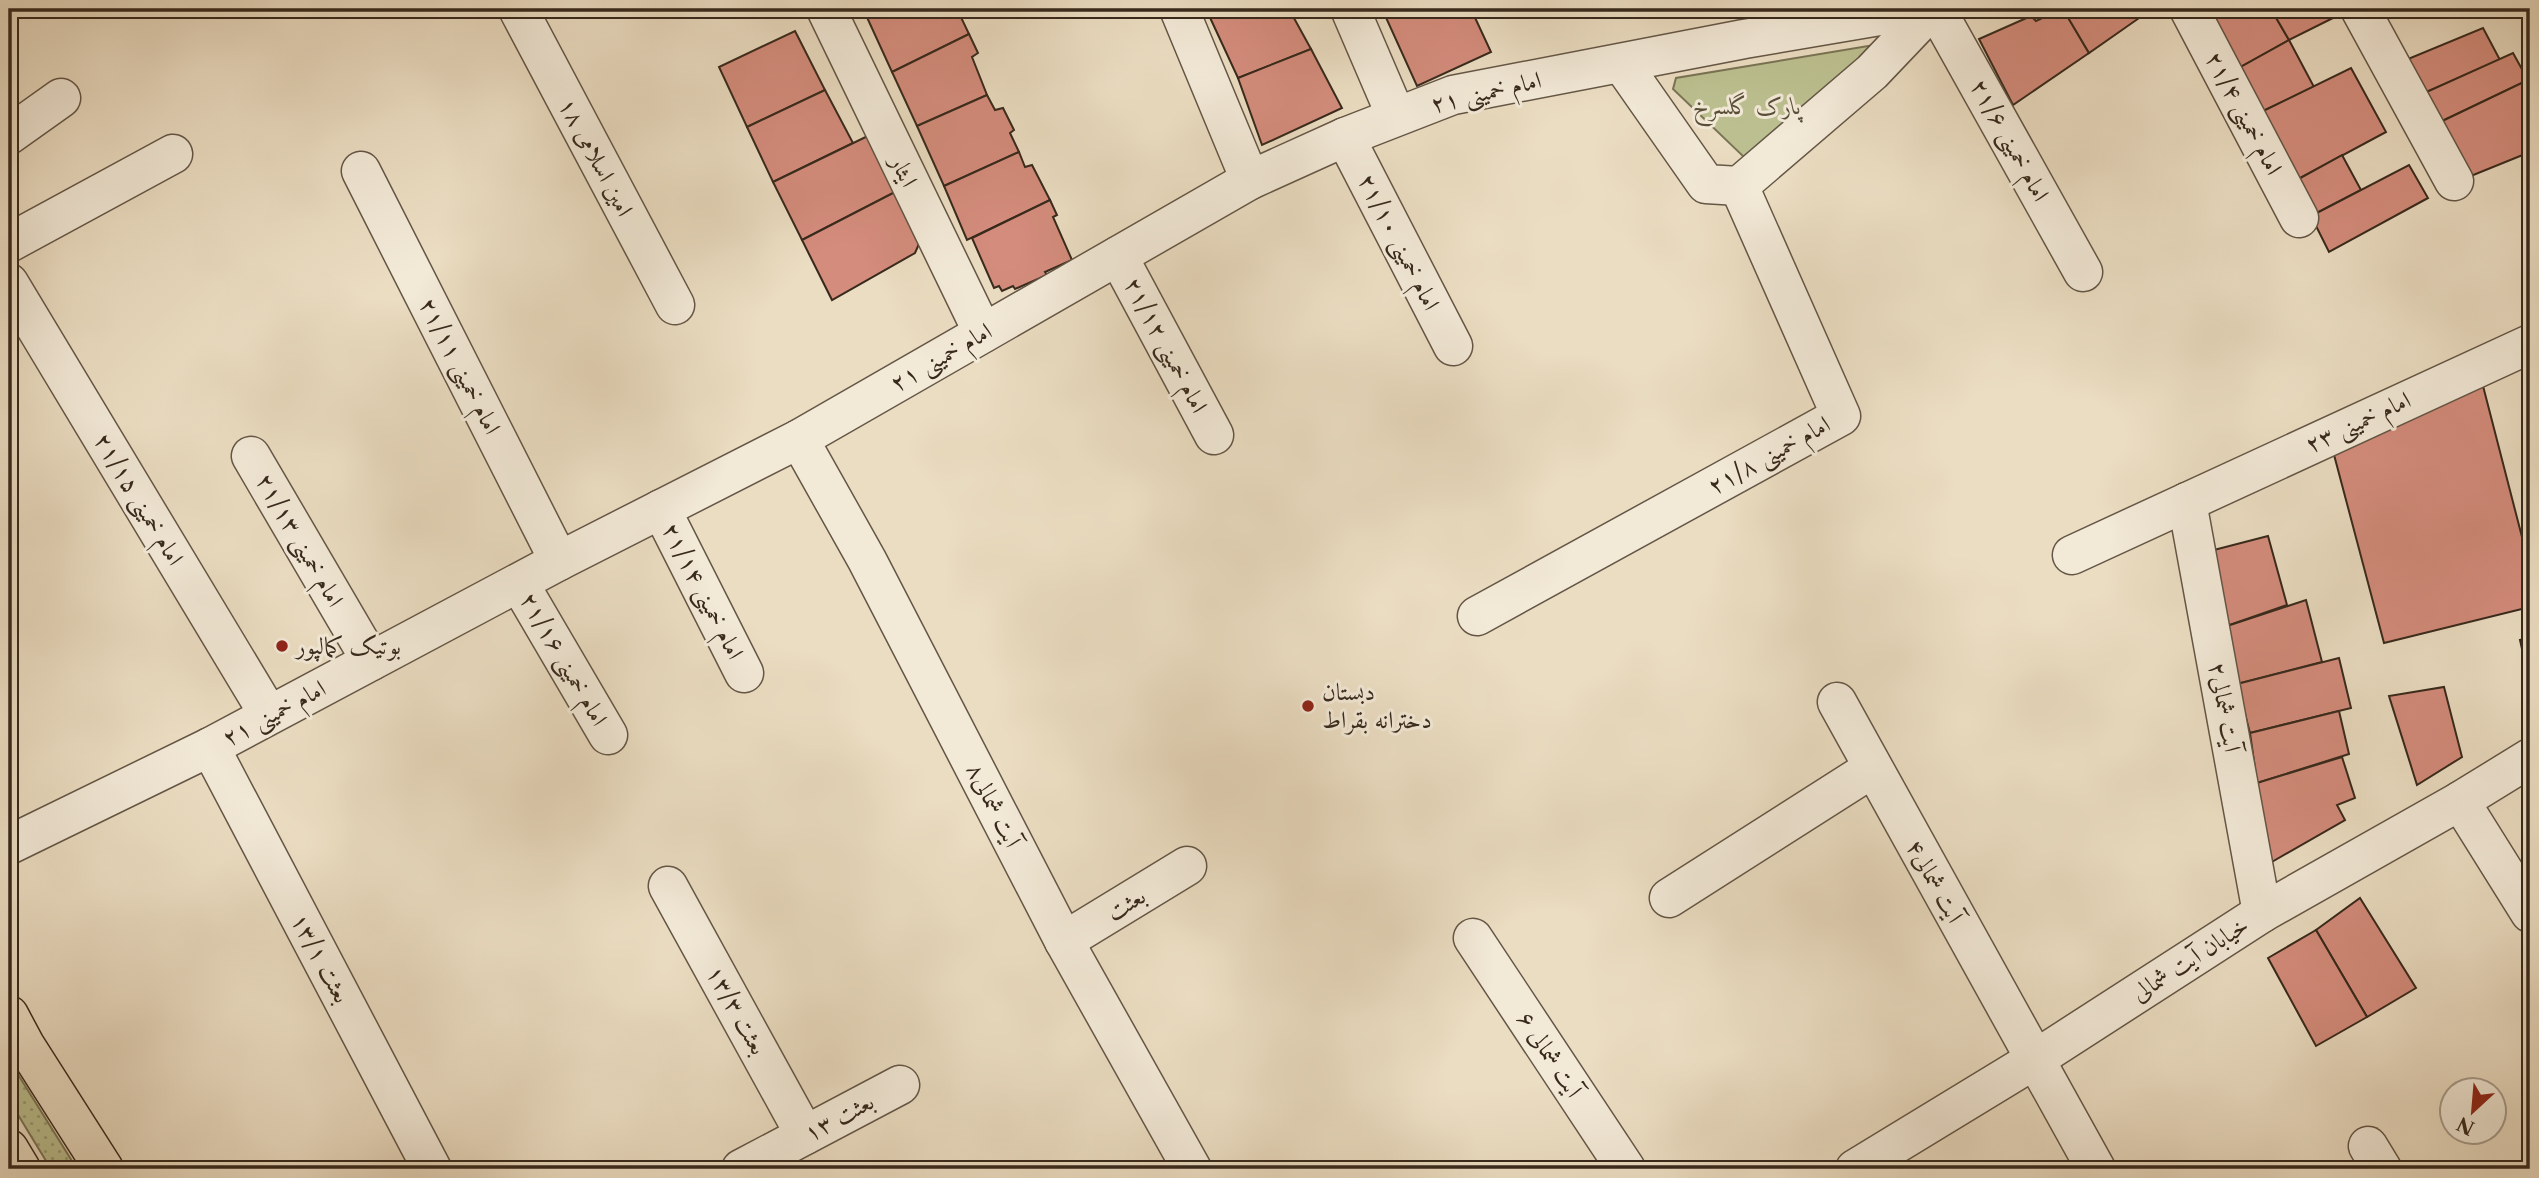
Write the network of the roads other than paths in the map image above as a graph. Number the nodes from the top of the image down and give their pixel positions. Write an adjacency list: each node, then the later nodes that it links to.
1 (518, 9): 25 (street, امین اسلامی ۱۸)
2 (826, 9): 26 (street, ایثار)
3 (1179, 9): 17 (street)
4 (1350, 9): 12 (street)
5 (1921, 9): 9 (street, امام خمینی ۲۱)
6 (1934, 9): 19 (street); 23 (street, امام خمینی ۲۱/۶)
7 (2189, 9): 20 (street, امام خمینی ۲۱/۴)
8 (2360, 9): 18 (street)
9 (1737, 24): 10 (street, امام خمینی ۲۱)
10 (1622, 64): 12 (street, امام خمینی ۲۱); 19 (street)
11 (61, 98): 13 (street)
12 (1396, 116): 14 (street, امام خمینی ۲۱)
13 (9, 135)
14 (1345, 137): 17 (street, امام خمینی ۲۱); 28 (street, امام خمینی ۲۱/۱۰)
15 (173, 154): 21 (street)
16 (361, 171): 35 (street, امام خمینی ۲۱/۱۱)
17 (1250, 180): 22 (street, امام خمینی ۲۱)
18 (2454, 181)
19 (1739, 186): 37 (street, امام خمینی ۲۱/۸)
20 (2299, 218)
21 (9, 243)
22 (1118, 256): 26 (street, امام خمینی ۲۱); 29 (street, امام خمینی ۲۱/۱۲)
23 (2083, 272)
24 (9, 283): 41 (street, امام خمینی ۲۱/۱۵)
25 (675, 305)
26 (983, 333): 30 (street, امام خمینی ۲۱)
27 (2530, 344): 32 (street, امام خمینی ۲۳)
28 (1453, 346)
29 (1214, 435)
30 (799, 439): 33 (street, امام خمینی ۲۱); 54 (street, آیت شمالی۸)
31 (251, 456): 38 (street, امام خمینی ۲۱/۱۳)
32 (2187, 502): 34 (street, امام خمینی ۲۳); 51 (street, آیت شمالی۲)
33 (661, 509): 35 (street, امام خمینی ۲۱); 39 (street, امام خمینی ۲۱/۱۴)
34 (2071, 555)
35 (559, 561): 36 (street, امام خمینی ۲۱)
36 (519, 583): 38 (street, امام خمینی ۲۱); 42 (street, امام خمینی ۲۱/۱۶)
37 (1477, 616)
38 (371, 661): 41 (street, امام خمینی ۲۱)
39 (744, 673)
40 (1837, 702): 45 (street, آیت شمالی۴)
41 (269, 715): 43 (street, امام خمینی ۲۱)
42 (608, 735)
43 (210, 747): 47 (street, امام خمینی ۲۱); 62 (street, بعثت ۱۳/۱)
44 (2530, 758): 46 (street, خیابان آیت شمالی)
45 (1873, 768): 50 (street); 56 (street, آیت شمالی۴)
46 (2460, 801): 51 (street, خیابان آیت شمالی); 52 (street)
47 (9, 845)
48 (1187, 866): 54 (street, بعثت)
49 (668, 886): 58 (street, بعثت ۱۳/۳)
50 (1669, 898)
51 (2262, 913): 56 (street, خیابان آیت شمالی)
52 (2530, 914)
53 (1473, 938): 65 (street, آیت شمالی ۶)
54 (1065, 941): 64 (street, آیت شمالی۸)
55 (9, 1015): 61 (main road)
56 (2034, 1060): 66 (street, خیابان آیت شمالی); 67 (street, آیت شمالی۴)
57 (900, 1085): 58 (street, بعثت ۱۳)
58 (805, 1135): 63 (street, بعثت ۱۳)
59 (9, 1149): 60 (main road)
60 (21, 1169)
61 (104, 1169)
62 (432, 1169)
63 (740, 1169)
64 (1192, 1169)
65 (1626, 1169)
66 (1855, 1169)
67 (2096, 1169)

